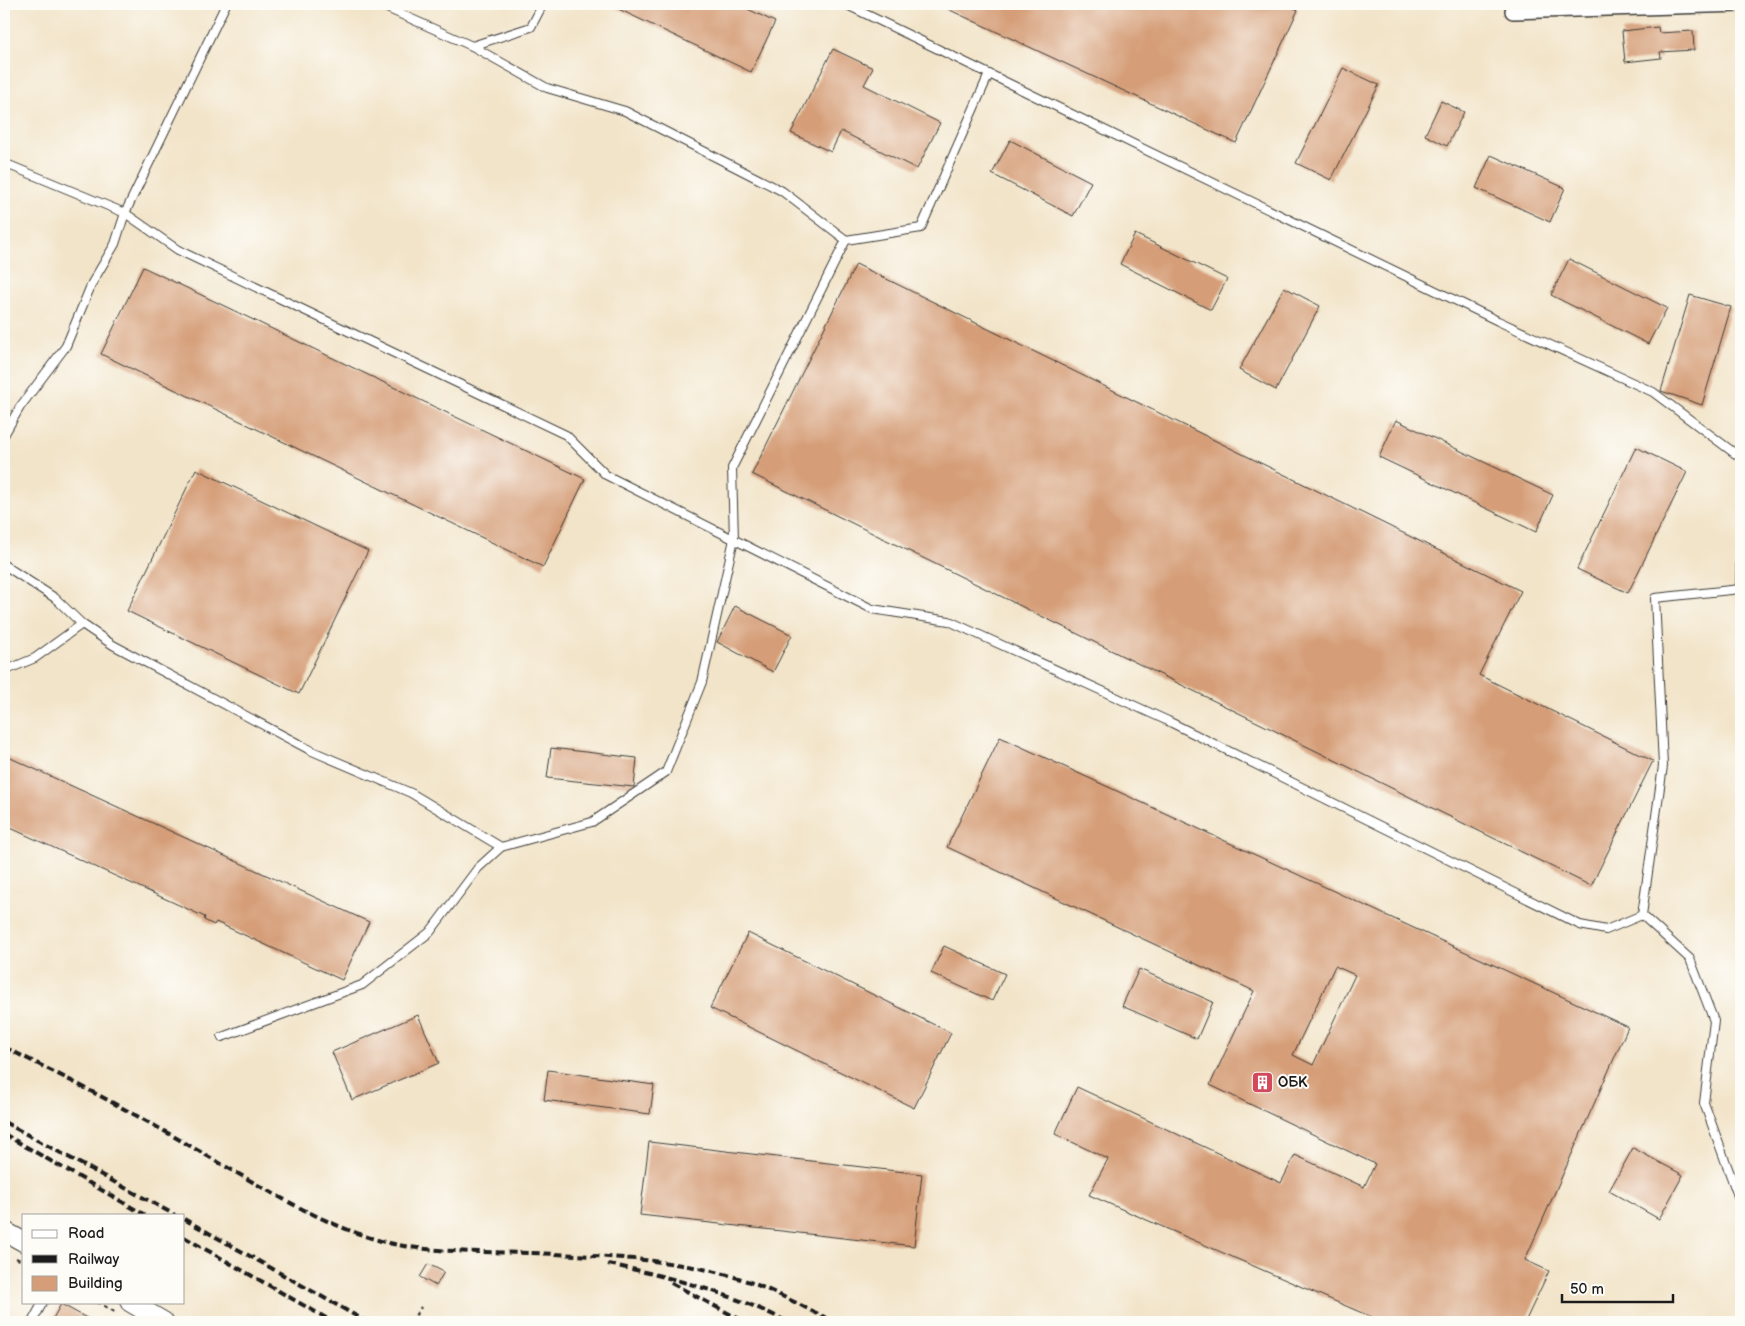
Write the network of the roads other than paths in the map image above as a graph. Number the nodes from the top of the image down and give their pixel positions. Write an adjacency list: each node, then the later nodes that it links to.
1 (226, 4): 10 (lane)
2 (378, 4): 7 (lane)
3 (543, 4): 7 (lane)
4 (845, 4): 8 (lane)
5 (1741, 4): 6 (street)
6 (1513, 11)
7 (472, 46): 11 (lane)
8 (989, 74): 11 (lane); 13 (lane)
9 (4, 163): 10 (lane)
10 (125, 213): 12 (lane); 14 (lane)
11 (846, 240): 14 (lane)
12 (4, 435)
13 (1741, 458)
14 (734, 539): 19 (lane); 20 (lane)
15 (1741, 544): 20 (lane)
16 (4, 565): 17 (lane)
17 (82, 624): 18 (lane); 19 (lane)
18 (4, 671)
19 (501, 847): 21 (lane)
20 (1642, 915): 22 (lane)
21 (222, 1037)
22 (1741, 1204)
23 (4, 1231): 24 (street)
24 (22, 1241)
25 (42, 1304): 27 (lane)
26 (124, 1308): 28 (street)
27 (32, 1322)
28 (164, 1322)

